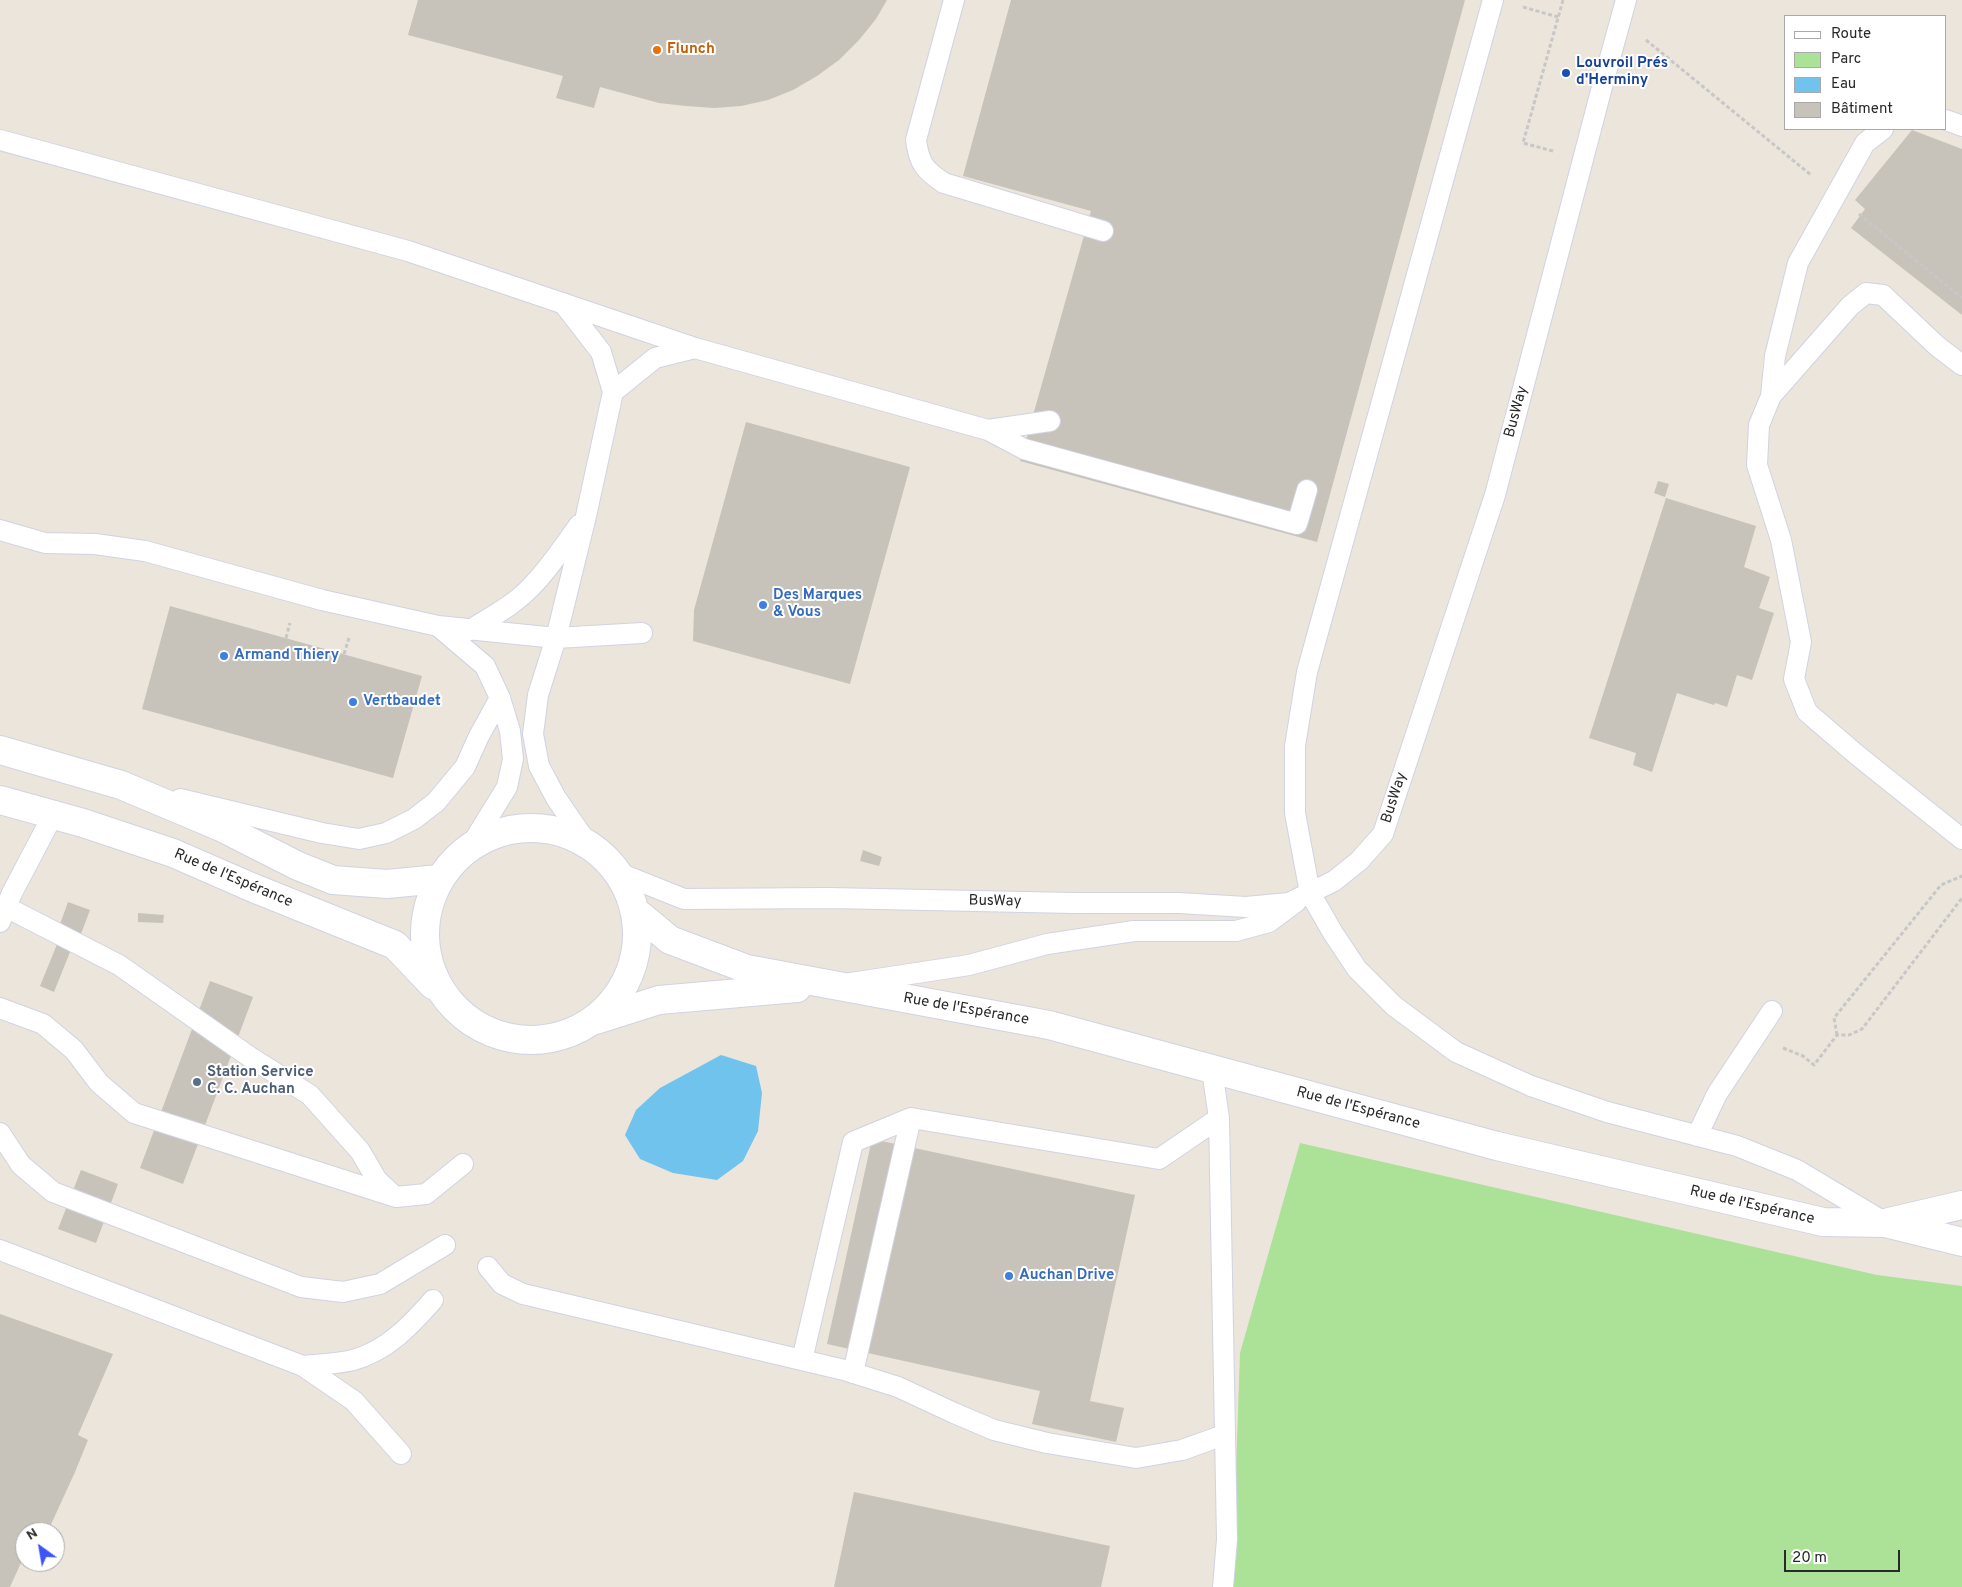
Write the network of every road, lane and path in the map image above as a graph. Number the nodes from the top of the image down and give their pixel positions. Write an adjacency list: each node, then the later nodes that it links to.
1 (954, 0): 12 (lane)
2 (1493, 0): 39 (lane)
3 (1626, 0): 39 (lane, BusWay)
4 (1516, 5): 5 (path)
5 (1558, 17)
6 (1643, 37): 11 (path)
7 (1947, 120): 8 (lane)
8 (1962, 126)
9 (1882, 130): 11 (lane)
10 (0, 140): 14 (lane)
11 (1835, 194): 13 (path); 18 (lane)
12 (1103, 231)
13 (1962, 298)
14 (563, 303): 15 (lane); 17 (lane)
15 (696, 348): 17 (lane); 20 (lane)
16 (1962, 365): 18 (lane)
17 (613, 392): 22 (lane)
18 (1771, 396): 33 (lane)
19 (1050, 421): 20 (lane)
20 (988, 430): 21 (lane)
21 (1307, 490)
22 (586, 516): 25 (lane); 27 (lane)
23 (0, 530): 24 (lane)
24 (438, 626): 25 (lane); 28 (lane)
25 (470, 630): 27 (lane)
26 (642, 633): 27 (lane)
27 (556, 638): 34 (lane)
28 (500, 698): 30 (lane); 35 (lane)
29 (0, 750): 30 (street)
30 (121, 785): 38 (street)
31 (0, 800): 32 (street, Rue de l'Espérance)
32 (53, 815): 42 (lane); 44 (street, Rue de l'Espérance)
33 (1962, 838)
34 (588, 843): 35 (street); 36 (street)
35 (470, 846): 38 (street)
36 (619, 873): 39 (lane, BusWay); 41 (street)
37 (1962, 876): 48 (path)
38 (439, 879): 44 (street)
39 (1310, 892): 43 (lane); 54 (lane)
40 (1962, 898): 48 (path)
41 (635, 911): 43 (street, Rue de l'Espérance); 47 (street)
42 (3, 914): 56 (lane)
43 (833, 985): 47 (street, Rue de l'Espérance); 50 (street, Rue de l'Espérance)
44 (444, 997): 47 (street, Rue de l'Espérance)
45 (0, 1008): 56 (lane)
46 (1772, 1011): 49 (lane)
47 (594, 1020)
48 (1836, 1035): 49 (path)
49 (1741, 1056): 54 (lane)
50 (1212, 1070): 52 (lane); 58 (street, Rue de l'Espérance)
51 (911, 1118): 52 (lane); 64 (lane); 66 (lane)
52 (1219, 1118): 67 (lane)
53 (0, 1133): 60 (lane)
54 (1697, 1136): 58 (lane)
55 (463, 1164): 56 (lane)
56 (396, 1198)
57 (1962, 1205): 58 (street, Rue de l'Espérance)
58 (1885, 1223): 59 (street, Rue de l'Espérance)
59 (1962, 1242)
60 (445, 1245)
61 (0, 1250): 65 (lane)
62 (488, 1267): 64 (lane)
63 (433, 1300): 65 (lane)
64 (802, 1360): 66 (lane)
65 (303, 1366): 68 (lane)
66 (852, 1373): 67 (lane)
67 (1224, 1435): 69 (lane)
68 (401, 1454)
69 (1223, 1587)

